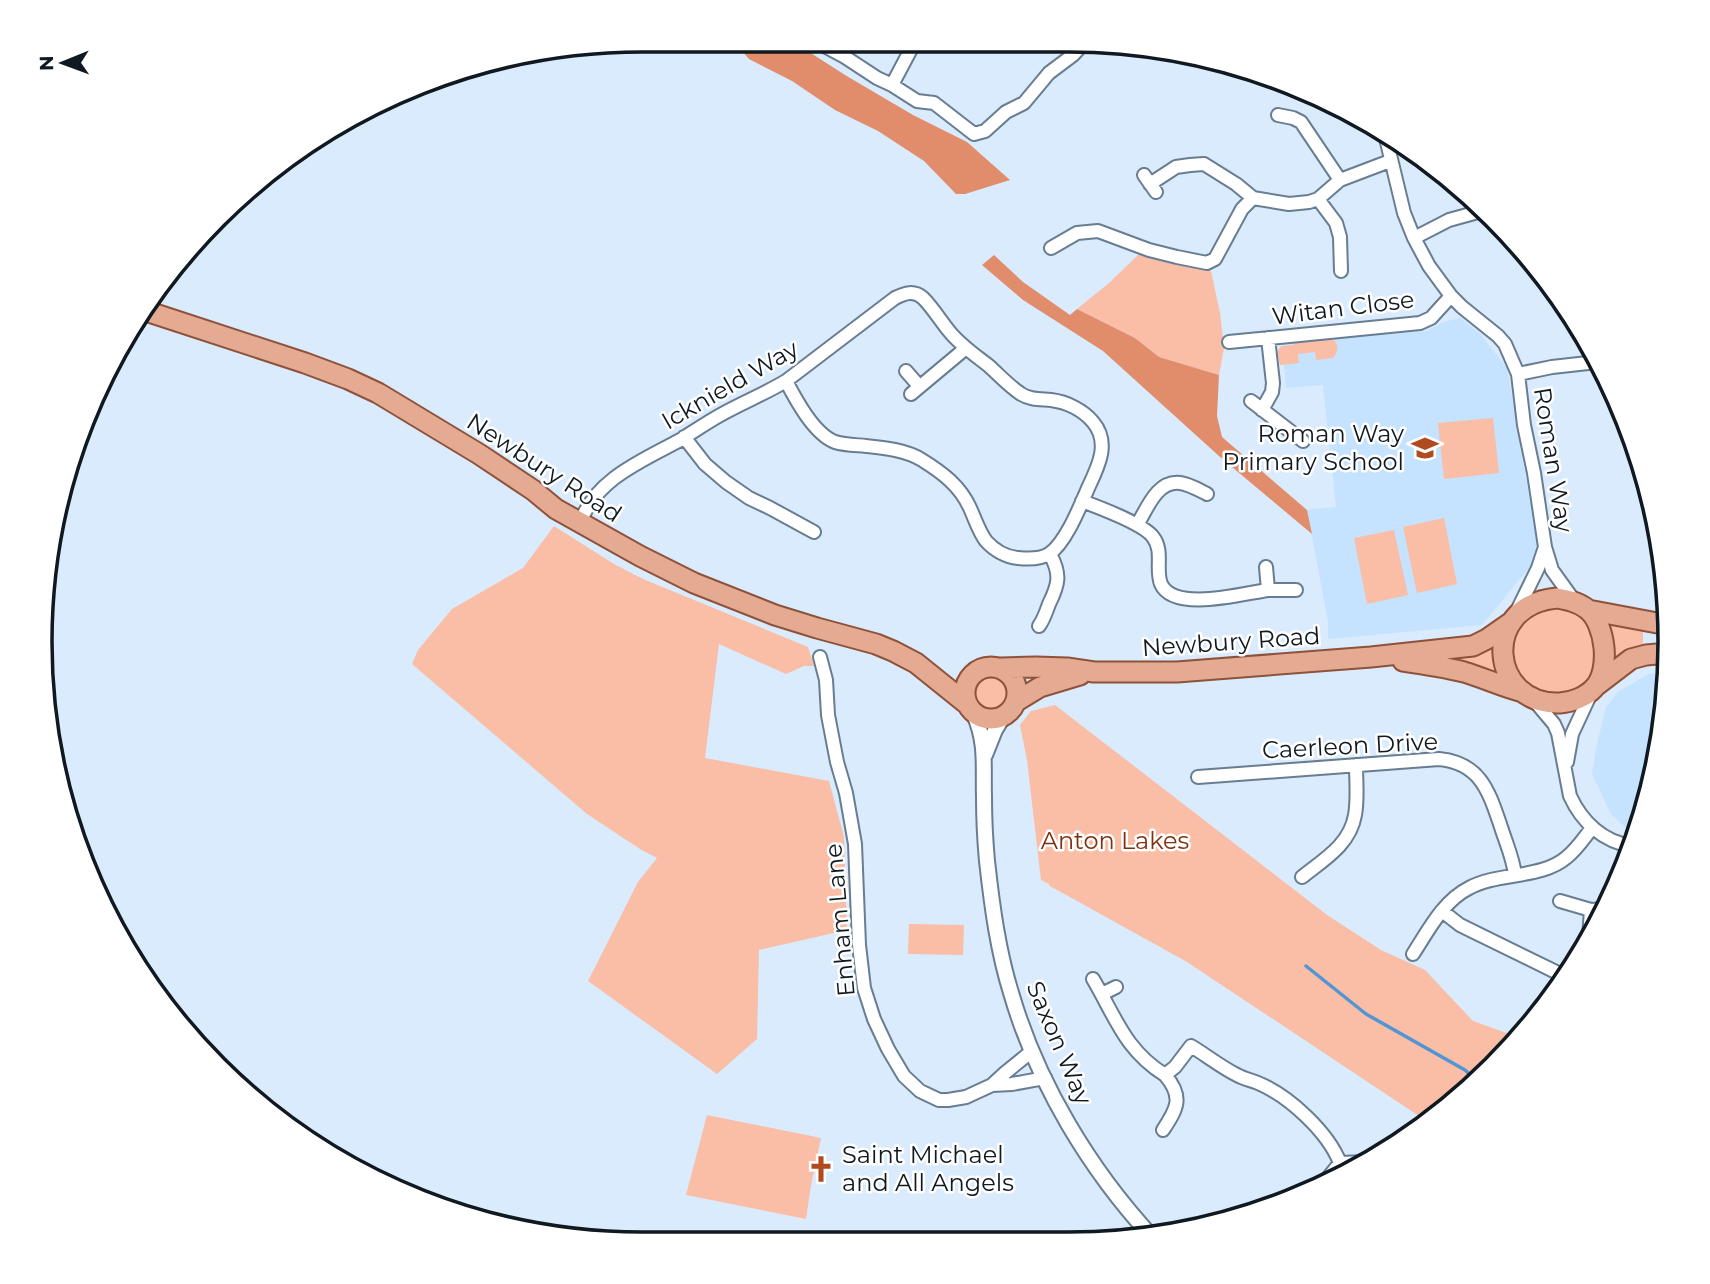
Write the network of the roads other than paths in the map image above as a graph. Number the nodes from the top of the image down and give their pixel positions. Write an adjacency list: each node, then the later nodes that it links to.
1 (836, 52): 4 (street)
2 (909, 52): 4 (street)
3 (1075, 52): 4 (street)
4 (892, 85)
5 (1278, 116): 8 (street)
6 (1388, 147): 7 (street)
7 (1391, 161): 8 (street); 13 (street)
8 (1340, 180): 11 (street)
9 (1150, 184): 10 (street)
10 (1253, 198): 11 (street); 14 (street)
11 (1318, 200): 15 (street)
12 (1473, 213): 13 (street)
13 (1414, 238): 16 (street)
14 (1051, 248)
15 (1341, 271)
16 (1451, 296): 18 (street, Witan Close); 23 (street)
17 (153, 313): 31 (main road, Newbury Road)
18 (1268, 338): 19 (street, Witan Close); 26 (street)
19 (1229, 342)
20 (966, 348): 22 (street); 24 (street, Icknield Way); 30 (street)
21 (1587, 363): 23 (street, Roman Way)
22 (906, 371)
23 (1518, 374): 34 (street, Roman Way)
24 (786, 381): 27 (street, Icknield Way); 35 (street)
25 (1251, 401): 26 (street)
26 (1262, 410): 28 (street)
27 (684, 438): 31 (street, Icknield Way); 33 (street)
28 (1303, 440)
29 (1207, 494): 32 (street)
30 (1082, 501): 32 (street); 35 (street)
31 (580, 523): 46 (main road, Newbury Road)
32 (1137, 525): 37 (street)
33 (814, 532)
34 (1545, 548): 39 (street); 40 (street)
35 (1050, 554): 42 (street)
36 (1266, 567): 37 (street)
37 (1268, 590): 38 (street)
38 (1296, 590)
39 (1581, 606): 40 (main road); 41 (main road); 50 (main road)
40 (1512, 620): 45 (main road, Newbury Road); 51 (main road)
41 (1657, 623)
42 (1039, 626)
43 (1657, 654): 50 (main road)
44 (820, 657): 73 (street, Enham Lane)
45 (1371, 657): 49 (main road, Newbury Road); 51 (main road, Newbury Road)
46 (916, 663): 48 (main road, Newbury Road); 53 (main road, Newbury Road)
47 (1001, 668): 48 (main road); 49 (main road, Newbury Road); 52 (main road)
48 (974, 671): 53 (main road)
49 (1094, 672): 52 (main road, Newbury Road)
50 (1595, 687): 51 (main road); 56 (street)
51 (1528, 695): 56 (street)
52 (1010, 708): 53 (main road); 54 (street, Saxon Way)
53 (970, 709): 54 (street, Saxon Way)
54 (985, 756): 70 (street, Saxon Way)
55 (1356, 765): 57 (street, Caerleon Drive); 60 (street, Caerleon Drive); 61 (street)
56 (1566, 773): 58 (street)
57 (1198, 777)
58 (1591, 828): 59 (street); 60 (street)
59 (1622, 843)
60 (1515, 875): 64 (street)
61 (1301, 877)
62 (1560, 901): 63 (street)
63 (1594, 908)
64 (1442, 911): 65 (street); 66 (street)
65 (1413, 954)
66 (1554, 975)
67 (1093, 979): 69 (street)
68 (1116, 987): 69 (street)
69 (1102, 994): 71 (street)
70 (1032, 1051): 72 (street, Saxon Way); 73 (street, Enham Lane)
71 (1165, 1075): 74 (street); 75 (street)
72 (1045, 1078): 73 (street, Enham Lane); 78 (street, Saxon Way)
73 (992, 1085)
74 (1163, 1130)
75 (1340, 1163): 76 (street); 77 (street)
76 (1344, 1163)
77 (1337, 1167)
78 (1142, 1226)

